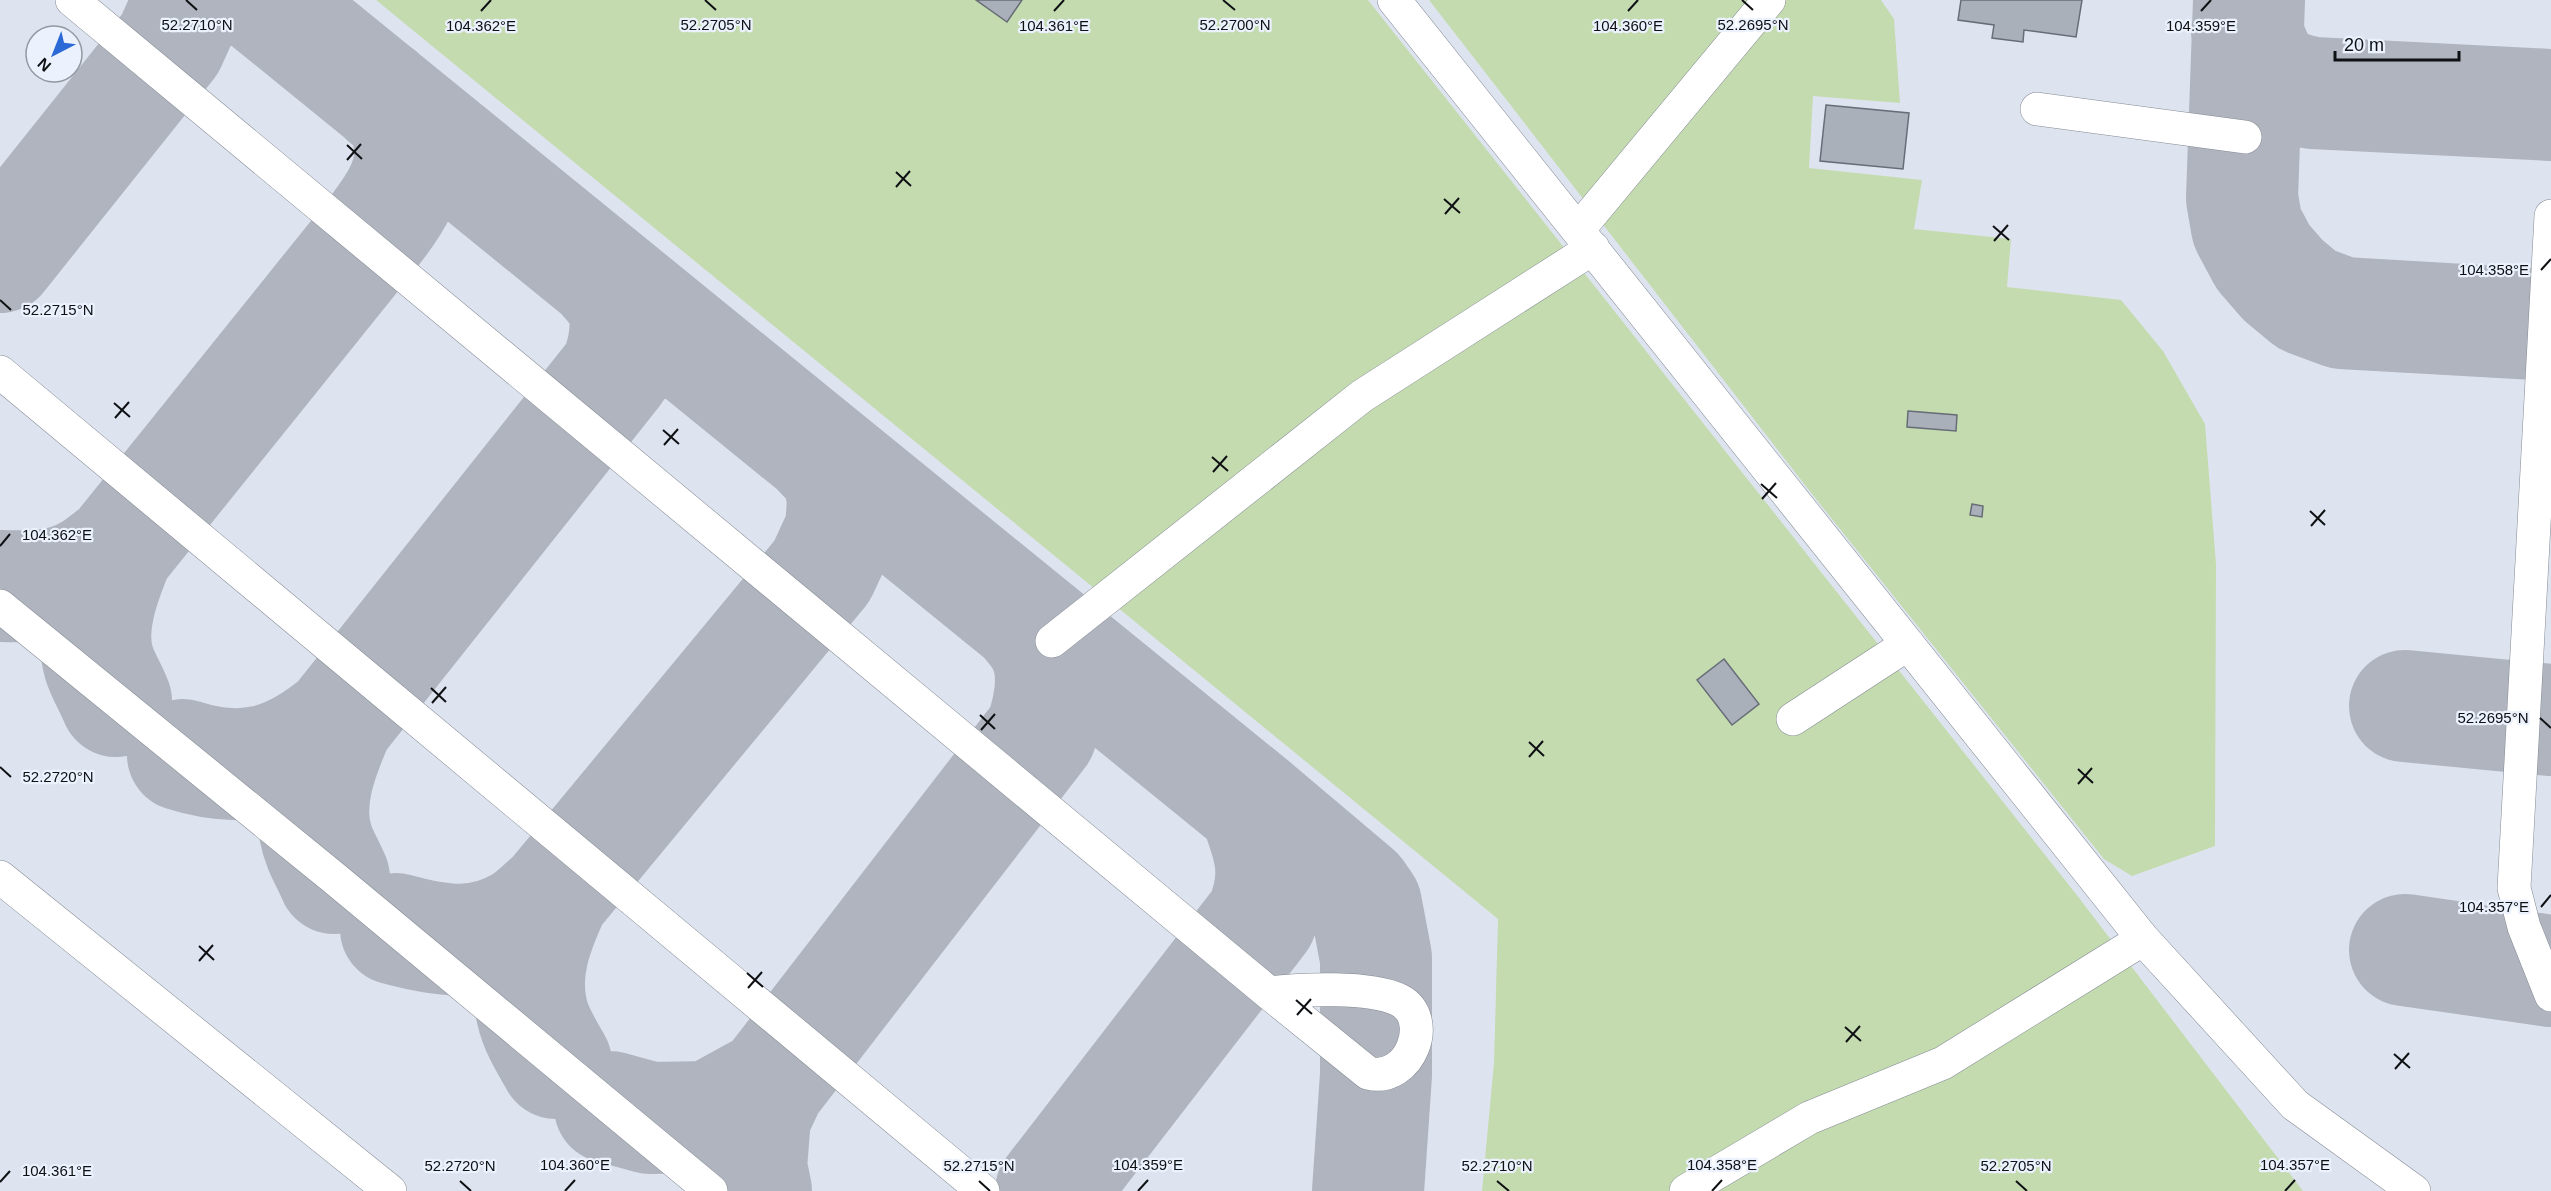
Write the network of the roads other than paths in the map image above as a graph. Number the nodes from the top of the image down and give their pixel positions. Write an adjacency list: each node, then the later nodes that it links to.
1 (72, 0): 15 (lane)
2 (1394, 0): 7 (lane)
3 (1770, 0): 7 (lane)
4 (2037, 110): 5 (lane)
5 (2245, 137)
6 (2551, 216): 16 (lane)
7 (1586, 239): 10 (lane); 11 (lane)
8 (0, 372): 19 (lane)
9 (0, 606): 18 (lane)
10 (1052, 641)
11 (1908, 644): 12 (lane); 14 (lane)
12 (1793, 719)
13 (0, 877): 17 (lane)
14 (2143, 939): 20 (lane); 21 (lane)
15 (1269, 993)
16 (2551, 994)
17 (390, 1191)
18 (711, 1191)
19 (983, 1191)
20 (1686, 1191)
21 (2414, 1191)

